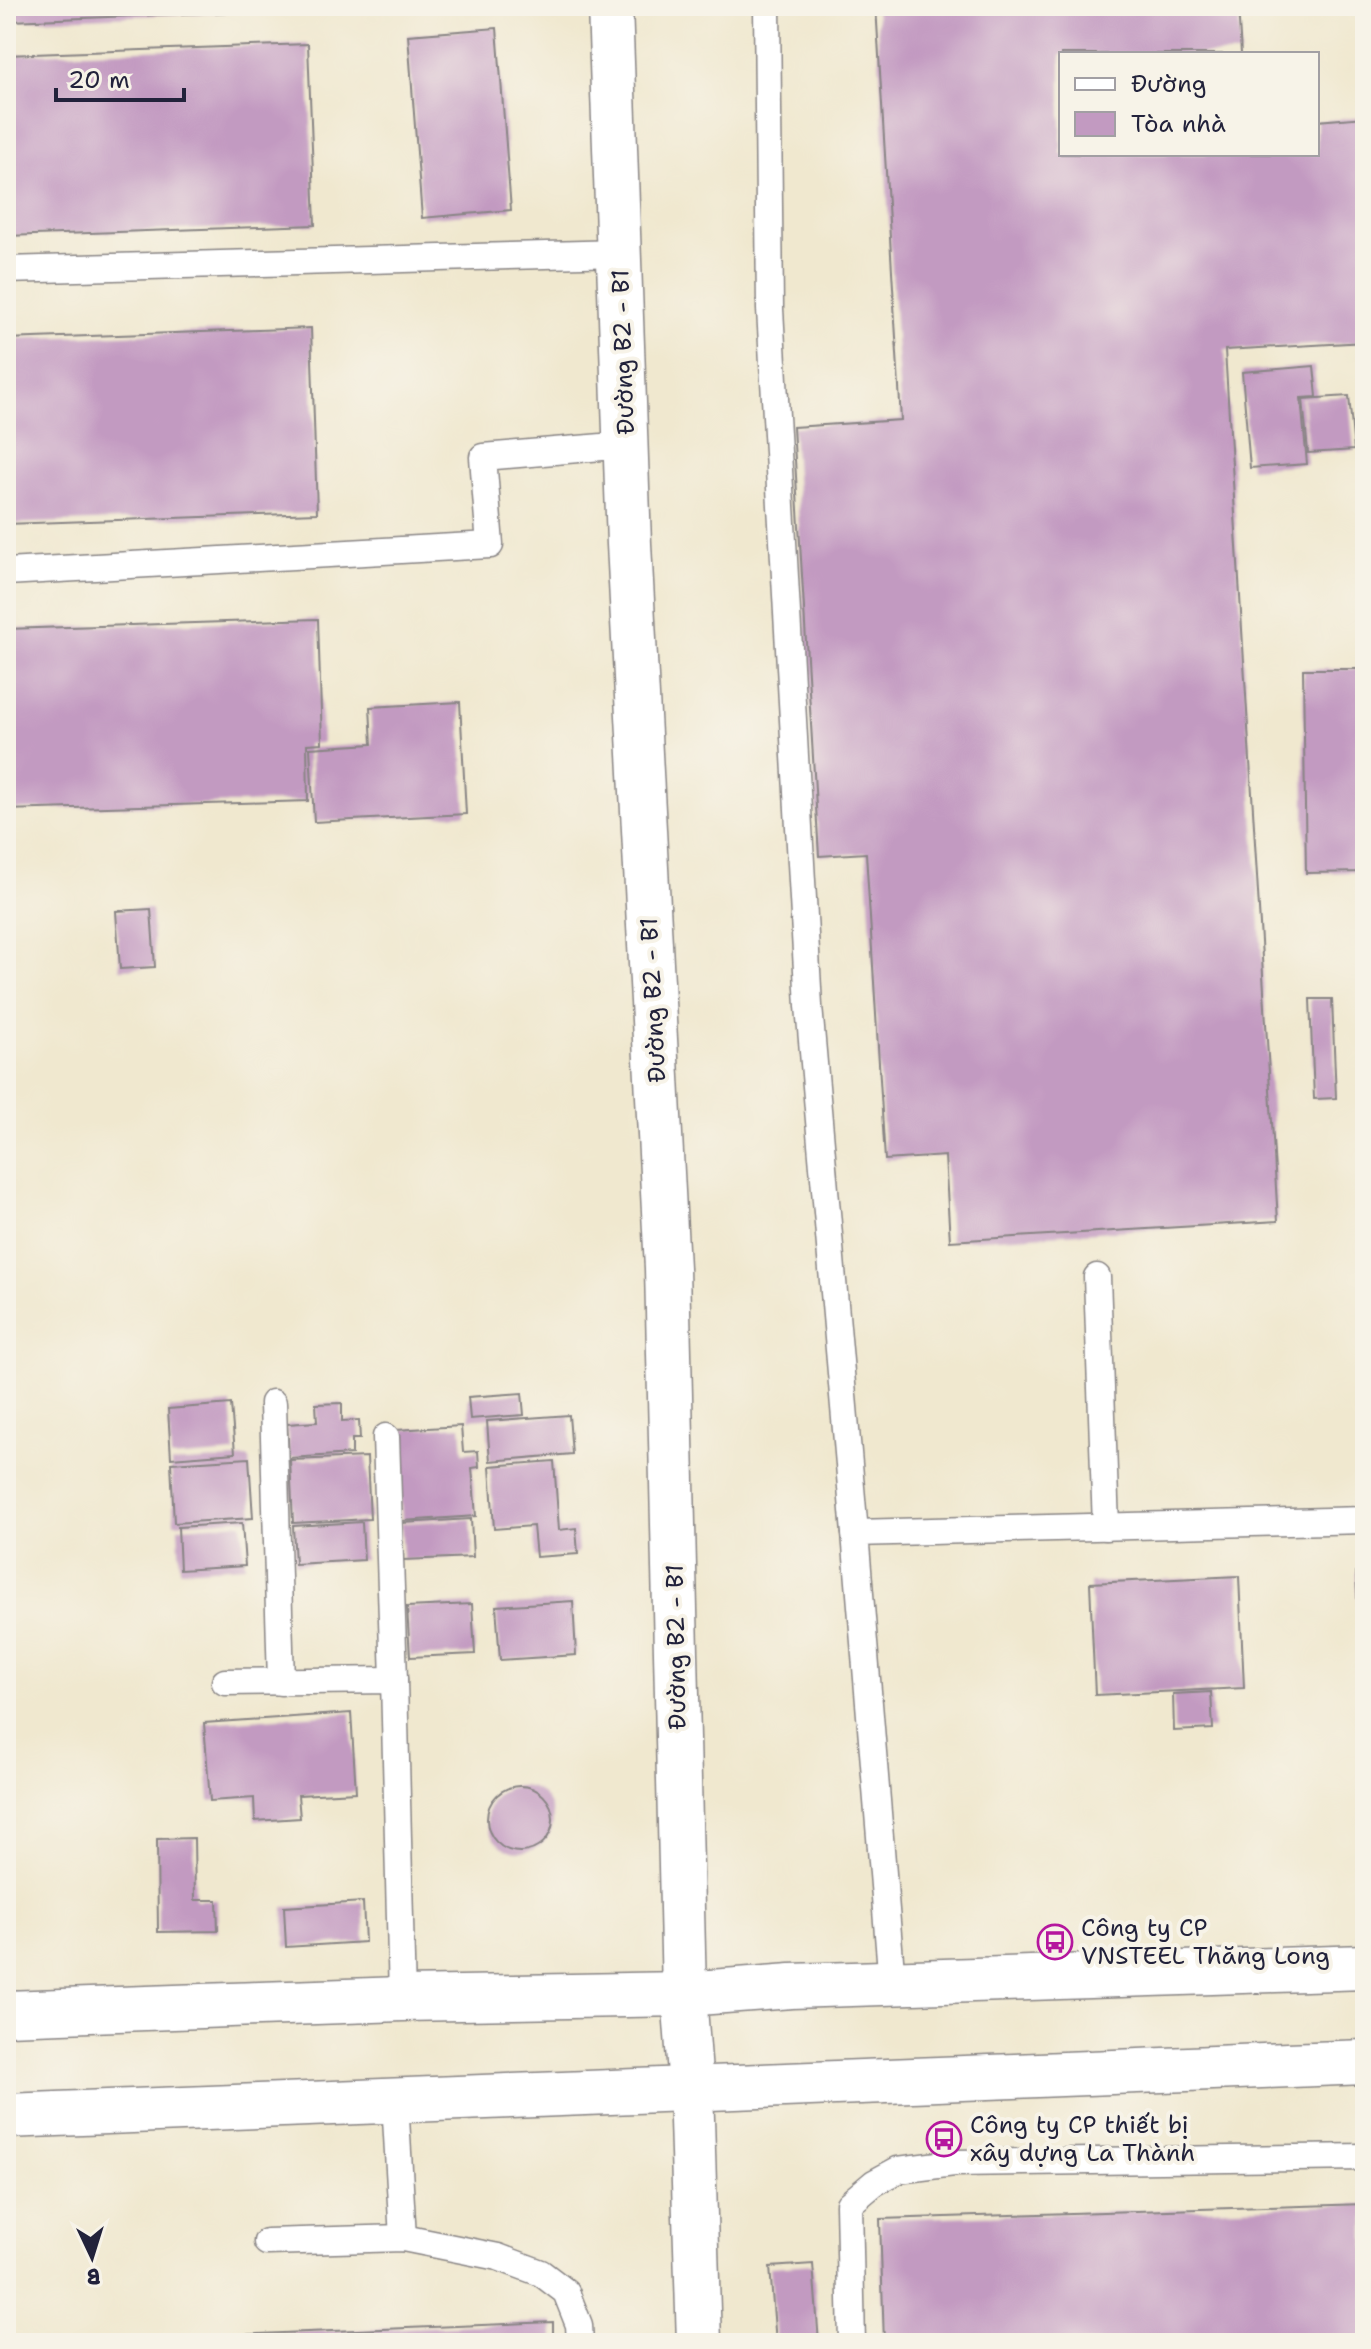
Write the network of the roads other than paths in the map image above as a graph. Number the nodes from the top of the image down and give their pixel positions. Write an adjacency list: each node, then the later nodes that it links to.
1 (610, 6): 3 (street, Đường B2 - B1)
2 (767, 6): 12 (lane)
3 (620, 253): 4 (lane); 5 (street, Đường B2 - B1)
4 (6, 270)
5 (626, 445): 6 (lane); 18 (street, Đường B2 - B1)
6 (6, 572)
7 (1097, 1277): 11 (lane)
8 (273, 1403): 15 (lane)
9 (386, 1437): 13 (lane)
10 (1365, 1520): 11 (lane)
11 (1106, 1527): 12 (lane)
12 (855, 1533): 17 (lane)
13 (394, 1680): 15 (lane); 19 (lane)
14 (225, 1682): 15 (lane)
15 (281, 1682)
16 (1365, 1967): 17 (street)
17 (892, 1983): 18 (street)
18 (684, 1994): 19 (street); 22 (street, Đường B2 - B1)
19 (402, 1999): 20 (street)
20 (6, 2013)
21 (1365, 2062): 22 (street)
22 (691, 2088): 23 (street); 29 (street, Đường B2 - B1)
23 (395, 2101): 24 (street); 26 (lane)
24 (6, 2116)
25 (1365, 2157): 30 (lane)
26 (403, 2238): 27 (lane); 28 (lane)
27 (267, 2242)
28 (580, 2343)
29 (699, 2343)
30 (852, 2343)

